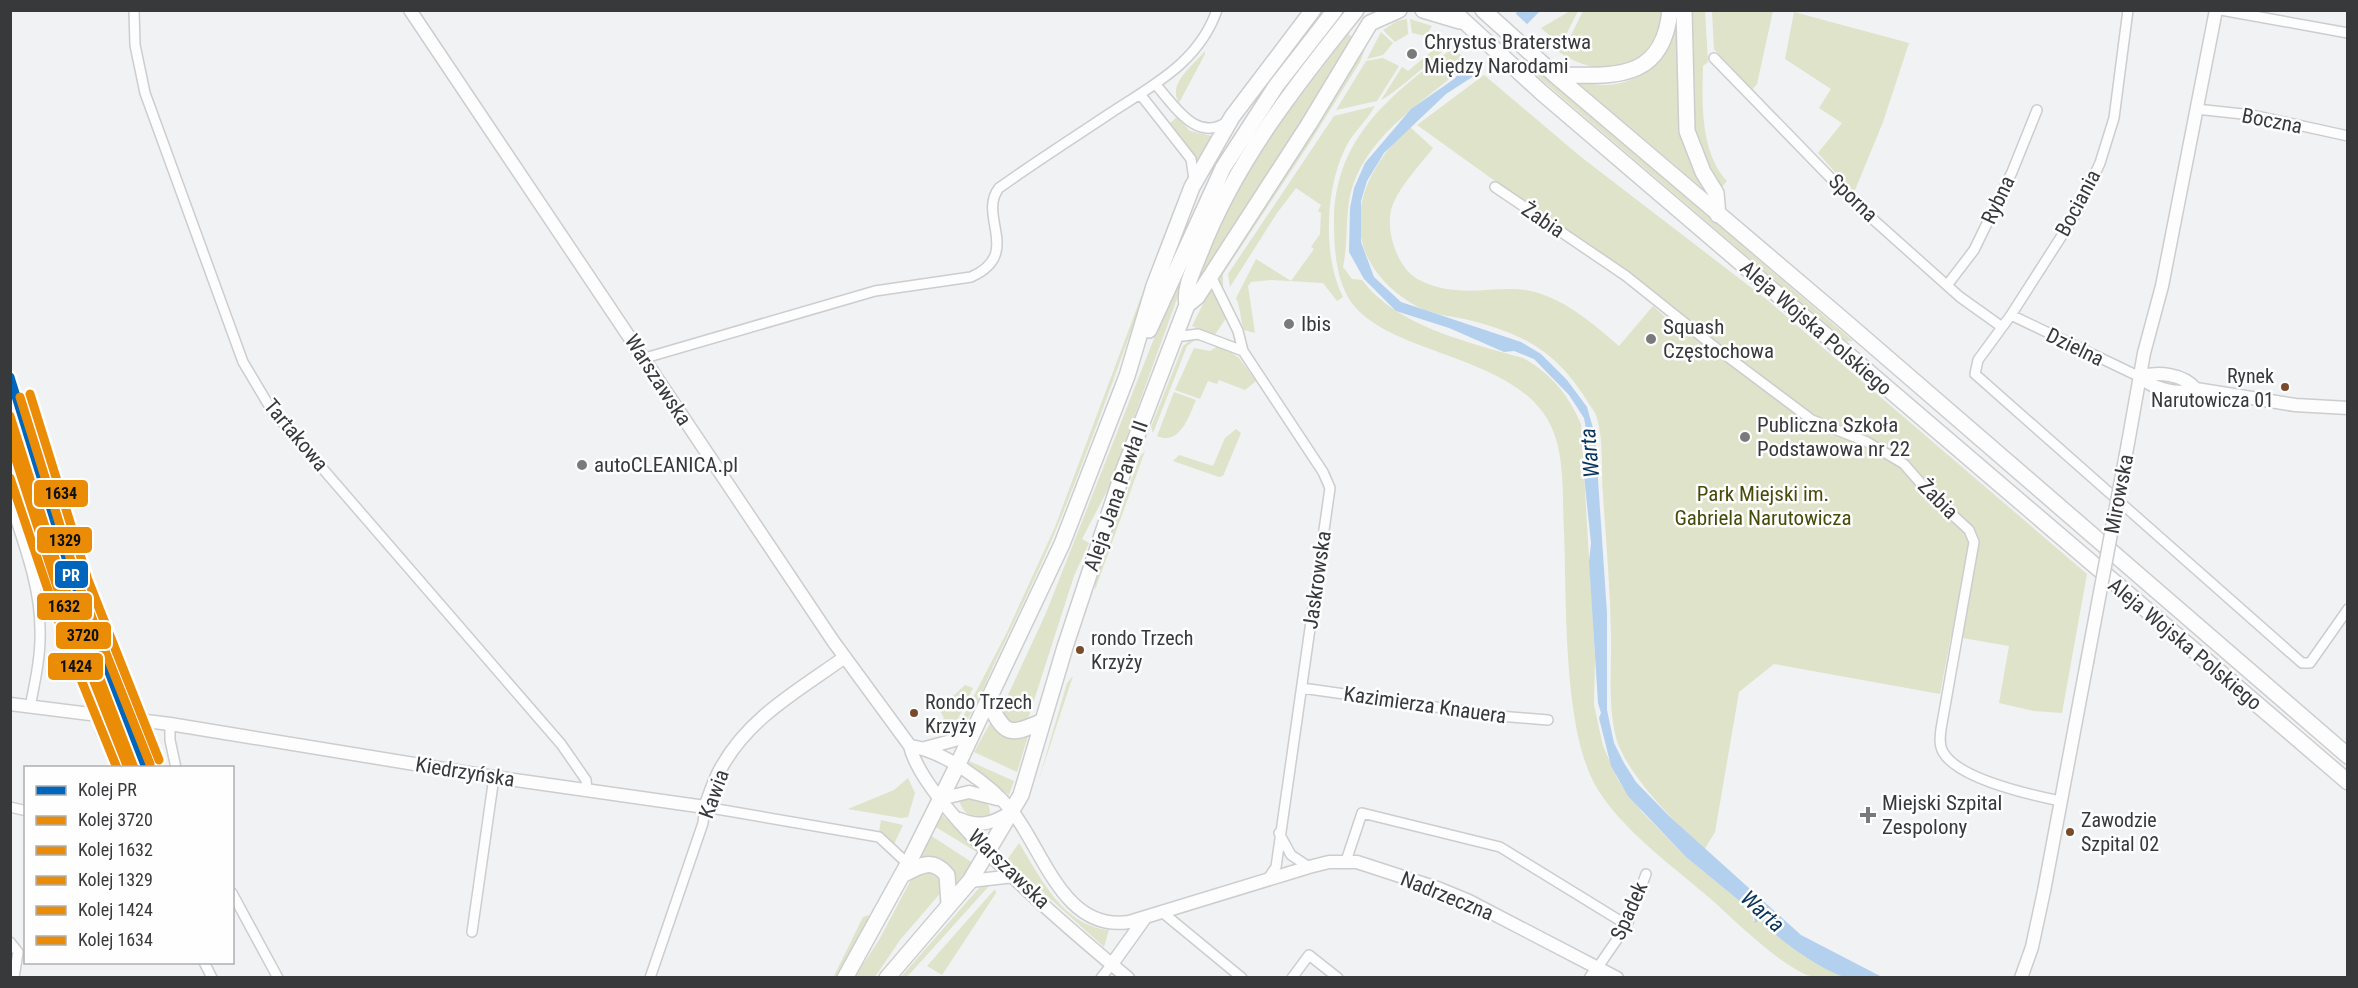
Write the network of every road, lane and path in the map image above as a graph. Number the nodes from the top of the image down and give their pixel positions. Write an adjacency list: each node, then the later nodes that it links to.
1 (134, 10): 62 (street, Tartakowa)
2 (410, 10): 38 (street, Warszawska)
3 (1217, 10): 21 (street)
4 (1313, 10): 26 (main road, Aleja Jana Pawła II)
5 (1335, 10): 22 (main road, Aleja Jana Pawła II)
6 (1356, 10): 22 (main road)
7 (1399, 10): 16 (main road)
8 (1423, 10): 17 (main road)
9 (1452, 10): 17 (main road, Aleja Wojska Polskiego)
10 (1483, 10): 20 (main road, Aleja Wojska Polskiego)
11 (1670, 10): 20 (main road)
12 (1684, 10): 30 (main road)
13 (2128, 10): 34 (street, Bociania)
14 (2216, 10): 24 (street, Mirowska)
15 (2221, 10): 18 (street)
16 (1370, 16): 31 (main road, Aleja Jana Pawła II)
17 (1463, 21): 61 (main road, Aleja Wojska Polskiego)
18 (2348, 33)
19 (1714, 58): 32 (street, Sporna)
20 (1555, 75): 30 (main road, Aleja Wojska Polskiego)
21 (1156, 85): 23 (street); 26 (street)
22 (1283, 91): 33 (main road); 39 (main road, Aleja Jana Pawła II)
23 (1140, 94): 28 (street); 38 (street)
24 (2196, 109): 27 (street, Boczna); 40 (street, Mirowska)
25 (2037, 110): 32 (street, Rybna)
26 (1232, 117): 28 (main road, Aleja Jana Pawła II)
27 (2348, 136)
28 (1192, 187): 39 (main road, Aleja Jana Pawła II)
29 (1495, 187): 64 (street, Żabia)
30 (1718, 215): 56 (main road, Aleja Wojska Polskiego)
31 (1210, 274): 33 (main road, Aleja Jana Pawła II); 37 (street, Jaskrowska)
32 (1948, 284): 35 (street, Sporna)
33 (1187, 305): 36 (main road, Aleja Jana Pawła II)
34 (2011, 315): 35 (street, Bociania); 40 (street, Dzielna)
35 (2002, 327): 43 (street, Bociania)
36 (1175, 338): 37 (street); 51 (main road, Aleja Jana Pawła II)
37 (1243, 351): 45 (street, Jaskrowska)
38 (645, 358): 44 (street, Warszawska)
39 (1127, 375): 46 (main road, Aleja Jana Pawła II)
40 (2140, 377): 41 (street); 64 (street, Mirowska, bridge)
41 (2348, 408)
42 (10, 502): 48 (street)
43 (2348, 609)
44 (845, 657): 54 (street, Warszawska); 67 (street, Kawia)
45 (1302, 688): 50 (street, Kazimierza Knauera); 70 (street, Jaskrowska)
46 (988, 701): 51 (main road); 53 (main road, Aleja Jana Pawła II)
47 (10, 704): 48 (street, Kiedrzyńska)
48 (30, 707): 49 (street, Kiedrzyńska)
49 (101, 716): 52 (street, Kiedrzyńska); 57 (street)
50 (1548, 720)
51 (1043, 721): 65 (main road, Aleja Jana Pawła II)
52 (170, 724): 58 (street); 60 (street, Kiedrzyńska)
53 (972, 732): 55 (street, Warszawska); 59 (main road, Aleja Jana Pawła II)
54 (910, 746): 55 (street, Warszawska); 63 (street, Warszawska)
55 (925, 748): 59 (street, Warszawska)
56 (2348, 756)
57 (117, 766)
58 (176, 766)
59 (957, 766): 63 (main road, Aleja Jana Pawła II); 65 (street, Warszawska)
60 (494, 777): 62 (street, Kiedrzyńska); 85 (street)
61 (2348, 782)
62 (587, 790): 67 (street, Kiedrzyńska)
63 (940, 799): 65 (street); 69 (street, Warszawska); 74 (main road, Aleja Jana Pawła II)
64 (2060, 801): 104 (street, Mirowska)
65 (1007, 806): 69 (street); 71 (main road, Aleja Jana Pawła II); 83 (street, Warszawska)
66 (10, 807): 68 (street)
67 (705, 807): 74 (street, Kiedrzyńska); 95 (street, Kawia)
68 (23, 810)
69 (958, 818): 71 (street, Warszawska)
70 (1279, 833): 73 (street); 77 (street, Jaskrowska)
71 (988, 852): 76 (street, Warszawska); 78 (main road, Aleja Jana Pawła II)
72 (1346, 861): 73 (street, Nadrzeczna); 84 (street); 90 (street, Nadrzeczna)
73 (1309, 867): 77 (street, Nadrzeczna)
74 (905, 870): 80 (main road); 96 (main road, Aleja Jana Pawła II)
75 (1646, 874): 84 (street, Spadek)
76 (1014, 876): 78 (street); 89 (street, Warszawska)
77 (1267, 879): 81 (street, Nadrzeczna)
78 (970, 881): 80 (main road, Aleja Jana Pawła II)
79 (234, 897): 94 (street)
80 (949, 904): 97 (main road, Aleja Jana Pawła II)
81 (1162, 912): 82 (street, Nadrzeczna); 99 (street)
82 (1145, 918): 83 (street, Nadrzeczna); 87 (street)
83 (1093, 920)
84 (1627, 926): 90 (street, Spadek)
85 (472, 932)
86 (10, 942): 92 (street)
87 (1128, 942): 89 (street); 91 (street)
88 (205, 964): 93 (street)
89 (1112, 964): 91 (street, Warszawska); 98 (street)
90 (1599, 967): 102 (street, Spadek); 103 (street, Nadrzeczna)
91 (1128, 977)
92 (14, 978)
93 (212, 978)
94 (278, 978)
95 (650, 978)
96 (845, 978)
97 (886, 978)
98 (1101, 978)
99 (1242, 978)
100 (1292, 978): 101 (street)
101 (1338, 978)
102 (1591, 978)
103 (1617, 978)
104 (2021, 978)

